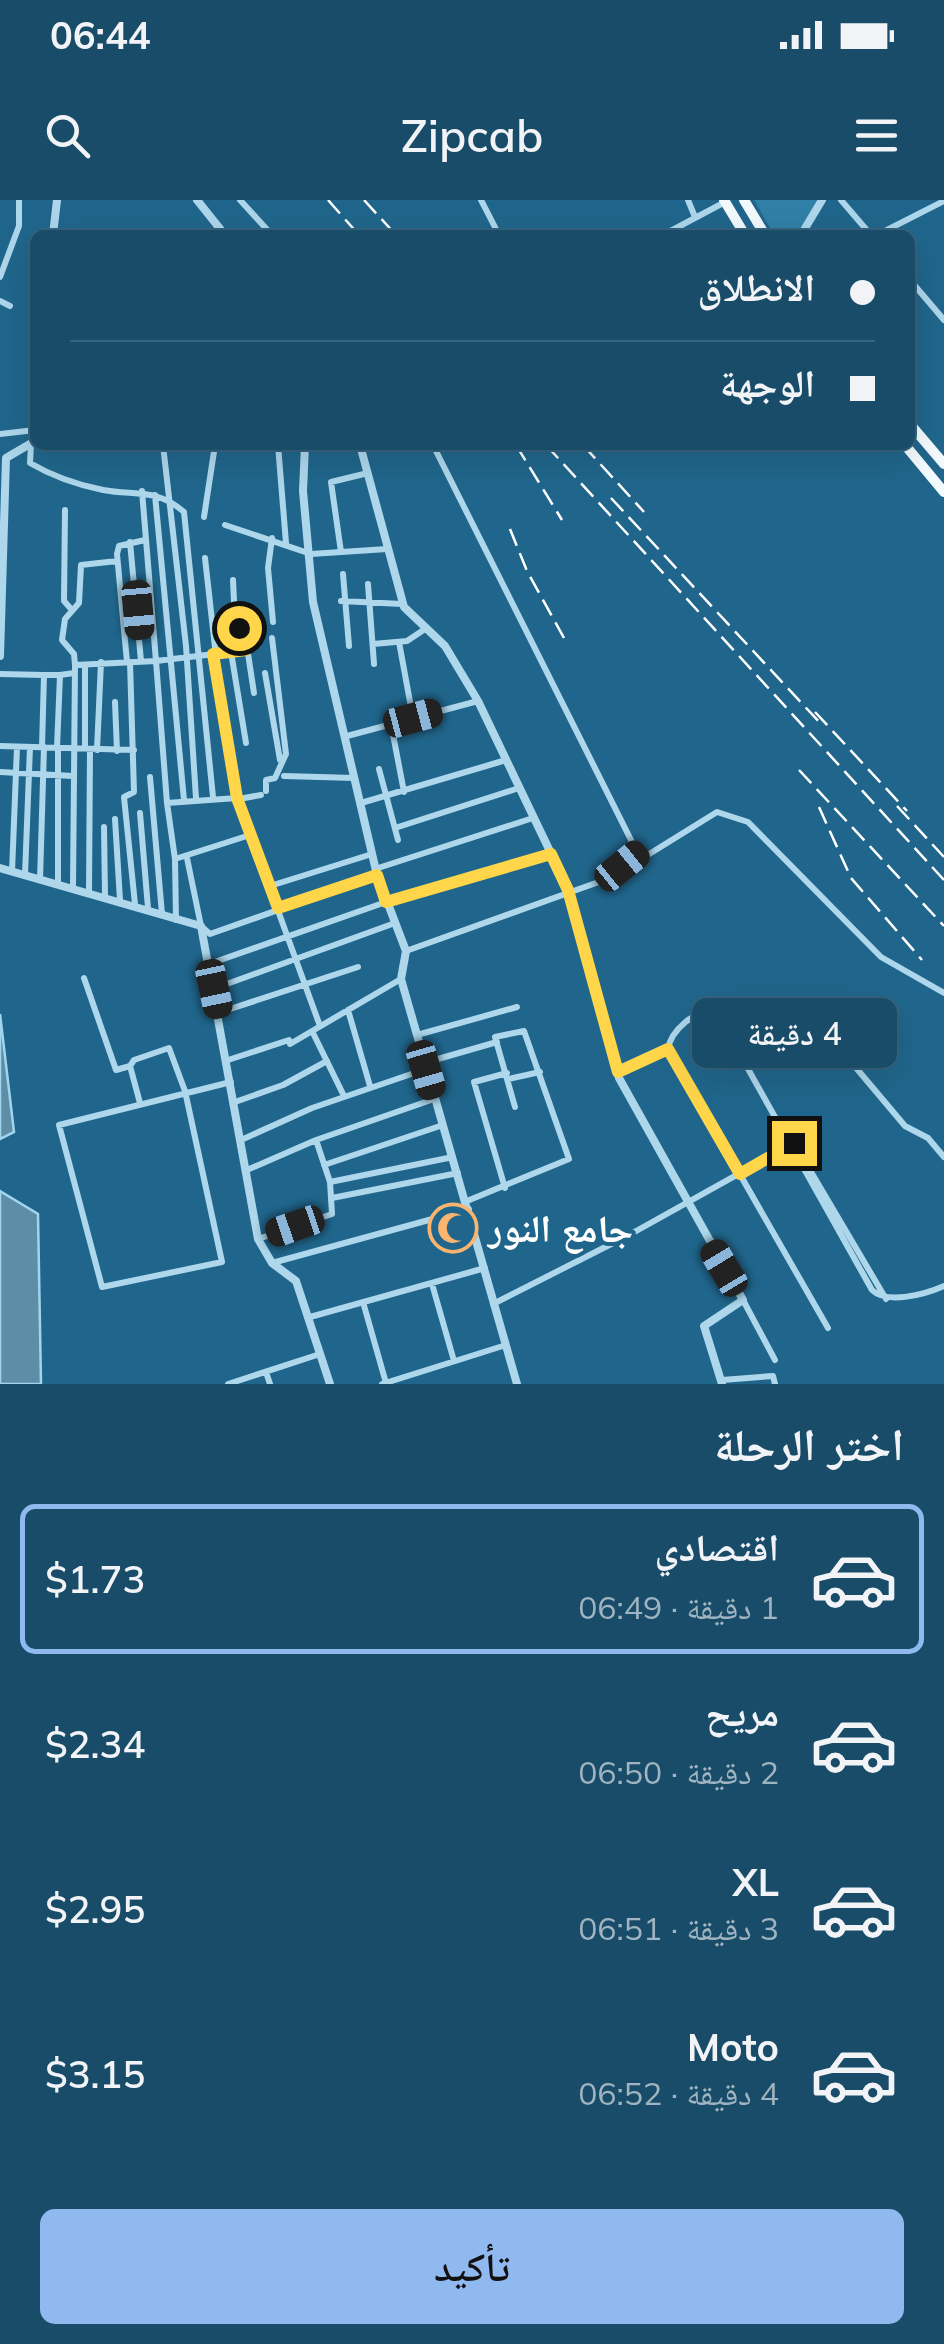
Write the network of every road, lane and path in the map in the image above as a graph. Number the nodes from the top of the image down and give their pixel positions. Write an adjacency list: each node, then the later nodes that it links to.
1 (19, 200): 23 (street)
2 (57, 200): 13 (street)
3 (197, 200): 14 (street)
4 (240, 200): 15 (street)
5 (481, 200): 16 (street)
6 (688, 200): 12 (street)
7 (744, 200): 19 (main road)
8 (822, 200): 20 (street)
9 (842, 200): 21 (street)
10 (724, 201): 12 (street); 18 (main road)
11 (944, 201): 22 (street)
12 (695, 216): 17 (street)
13 (54, 230)
14 (218, 230)
15 (267, 230)
16 (496, 230)
17 (671, 230)
18 (741, 230)
19 (762, 230)
20 (803, 230)
21 (869, 230)
22 (884, 230)
23 (0, 277)
24 (915, 286): 27 (street)
25 (0, 302): 26 (street)
26 (10, 306)
27 (944, 320)
28 (915, 430): 41 (main road)
29 (30, 431): 30 (street)
30 (0, 434)
31 (30, 443): 40 (street)
32 (32, 450): 43 (street)
33 (163, 450): 46 (street)
34 (214, 450): 48 (street)
35 (278, 450): 53 (street)
36 (305, 450): 56 (street)
37 (362, 450): 42 (street)
38 (436, 450): 137 (street)
39 (908, 450): 44 (main road)
40 (3, 462): 62 (street)
41 (944, 464)
42 (369, 473): 54 (street); 55 (street)
43 (142, 491): 45 (street); 51 (street)
44 (944, 492)
45 (156, 495): 46 (street); 79 (street)
46 (168, 498): 77 (street); 78 (street)
47 (65, 510): 66 (street)
48 (204, 517)
49 (225, 525): 50 (street)
50 (272, 538): 53 (street); 67 (street)
51 (146, 540): 52 (street); 81 (street)
52 (130, 542): 58 (street); 80 (street)
53 (286, 543): 56 (street)
54 (387, 549): 55 (street); 65 (street)
55 (341, 552): 56 (street)
56 (311, 554): 96 (street)
57 (205, 558): 75 (street)
58 (117, 561): 66 (street); 83 (street)
59 (342, 574): 63 (street)
60 (233, 580): 73 (street)
61 (368, 584): 64 (street)
62 (2, 597): 76 (street)
63 (342, 601): 64 (street); 72 (street)
64 (370, 603): 65 (street); 71 (street)
65 (402, 604): 68 (street)
66 (72, 610): 86 (street)
67 (272, 622)
68 (425, 629): 70 (street); 92 (street)
69 (272, 638): 108 (street)
70 (399, 642): 71 (street); 94 (street)
71 (374, 644): 85 (street)
72 (349, 646)
73 (246, 650): 74 (street); 91 (street)
74 (230, 652): 75 (street); 97 (street)
75 (213, 654): 78 (street); 124 (street)
76 (0, 656)
77 (185, 656): 78 (street); 79 (street); 123 (street)
78 (199, 656): 121 (street)
79 (170, 658): 81 (street); 125 (street)
80 (141, 660): 81 (street); 83 (street)
81 (156, 661): 126 (street)
82 (101, 662): 83 (street); 84 (street); 104 (street)
83 (129, 662): 105 (street)
84 (86, 664): 86 (street); 104 (street)
85 (374, 664)
86 (75, 669): 90 (street); 103 (street)
87 (265, 673): 108 (street)
88 (0, 674): 89 (street)
89 (44, 675): 90 (street); 101 (street)
90 (60, 675): 102 (street)
91 (254, 692)
92 (478, 701): 94 (street); 107 (street)
93 (116, 702): 106 (street)
94 (413, 718): 95 (street)
95 (392, 724): 96 (street); 120 (street)
96 (346, 736): 118 (street)
97 (246, 743)
98 (0, 746): 99 (street)
99 (17, 746): 100 (street); 111 (street)
100 (30, 747): 101 (street); 112 (street)
101 (43, 747): 102 (street); 113 (street)
102 (57, 748): 103 (street); 114 (street)
103 (74, 748): 104 (street); 115 (street)
104 (91, 749): 106 (street); 149 (street)
105 (134, 750): 106 (street); 153 (street)
106 (116, 751)
107 (506, 760): 119 (street); 120 (street)
108 (280, 761): 124 (street)
109 (379, 769): 122 (street)
110 (0, 772): 111 (street)
111 (16, 772): 112 (street); 141 (street)
112 (30, 774): 113 (street); 143 (street)
113 (43, 774): 114 (street); 144 (street)
114 (57, 776): 115 (street); 145 (street)
115 (73, 776): 147 (street)
116 (284, 776): 118 (street)
117 (150, 777): 156 (street)
118 (356, 778): 127 (street)
119 (519, 788): 129 (street); 132 (street)
120 (404, 792): 122 (street)
121 (213, 797): 123 (street); 124 (street)
122 (386, 797): 127 (street); 132 (street)
123 (196, 798): 125 (street)
124 (238, 798): 133 (street)
125 (184, 800): 126 (street)
126 (168, 803): 139 (street)
127 (361, 803): 135 (street)
128 (140, 813): 154 (street)
129 (534, 818): 136 (street); 142 (street)
130 (115, 819): 151 (street)
131 (104, 828): 150 (street)
132 (394, 828): 134 (street)
133 (250, 835): 138 (street); 146 (street)
134 (398, 840)
135 (372, 854): 142 (street); 146 (street)
136 (551, 854): 148 (street); 152 (street)
137 (638, 854): 148 (street); 169 (street)
138 (187, 858): 139 (street); 159 (street)
139 (175, 859): 157 (street)
140 (0, 868): 141 (street)
141 (12, 872): 143 (street)
142 (376, 872): 152 (street); 155 (street)
143 (26, 877): 144 (street)
144 (40, 880): 145 (street)
145 (58, 884): 147 (street)
146 (270, 886): 155 (street)
147 (73, 888): 149 (street)
148 (568, 890): 161 (street); 184 (street)
149 (89, 892): 150 (street)
150 (105, 896): 151 (street)
151 (120, 900): 153 (street)
152 (386, 902): 158 (street); 160 (street)
153 (135, 904): 154 (street)
154 (148, 908): 156 (street)
155 (278, 908): 159 (street); 160 (street)
156 (162, 914): 157 (street)
157 (176, 920): 159 (street)
158 (395, 923): 161 (street); 162 (street)
159 (201, 926): 163 (street)
160 (288, 936): 162 (street); 163 (street)
161 (406, 950): 166 (street)
162 (296, 959): 167 (street); 168 (street)
163 (208, 964): 168 (street)
164 (358, 967): 167 (street)
165 (84, 978): 180 (street)
166 (400, 979): 171 (street); 175 (street)
167 (305, 984): 172 (street); 173 (street)
168 (214, 989): 172 (street)
169 (944, 993)
170 (517, 1007): 175 (street)
171 (348, 1010): 173 (street); 187 (street)
172 (218, 1012): 178 (street)
173 (320, 1026): 174 (street)
174 (313, 1033): 178 (street); 179 (street)
175 (417, 1035): 181 (street)
176 (497, 1042): 181 (street); 183 (street); 185 (street)
177 (668, 1049): 184 (street); 197 (street); 203 (street)
178 (228, 1060): 186 (street)
179 (327, 1061): 189 (street); 191 (street)
180 (130, 1066): 188 (street); 192 (street)
181 (425, 1066): 187 (street); 190 (street)
182 (856, 1069): 198 (street)
183 (540, 1072): 185 (street); 205 (street)
184 (618, 1072): 207 (street)
185 (508, 1076): 193 (street); 205 (street)
186 (232, 1082): 188 (street); 191 (street)
187 (370, 1086): 189 (street)
188 (185, 1091): 192 (street); 192 (street)
189 (344, 1096): 195 (street)
190 (434, 1100): 194 (street); 196 (street)
191 (235, 1102): 195 (street)
192 (140, 1103)
193 (514, 1106)
194 (443, 1125): 199 (street); 200 (street)
195 (240, 1140): 201 (street)
196 (316, 1140): 200 (street); 201 (street)
197 (790, 1145): 203 (street); 213 (street)
198 (944, 1156)
199 (453, 1158): 202 (street); 204 (street)
200 (324, 1165): 204 (street)
201 (247, 1170): 209 (street)
202 (458, 1173): 206 (street); 208 (street)
203 (740, 1174): 207 (street); 218 (street)
204 (330, 1182): 206 (street)
205 (505, 1188): 208 (street)
206 (332, 1198): 209 (street)
207 (686, 1203): 214 (street); 216 (street)
208 (468, 1205): 210 (street); 211 (street)
209 (258, 1239): 210 (street)
210 (272, 1264): 217 (street)
211 (485, 1268): 212 (street); 216 (street)
212 (432, 1284): 215 (street); 222 (street)
213 (944, 1286)
214 (743, 1300): 221 (street); 224 (street)
215 (363, 1302): 217 (street); 225 (street)
216 (494, 1304): 219 (street)
217 (310, 1318): 220 (street)
218 (828, 1328)
219 (506, 1344): 222 (street); 229 (street)
220 (320, 1354): 223 (street); 228 (street)
221 (776, 1360)
222 (454, 1361): 225 (street)
223 (266, 1372): 226 (street); 227 (street)
224 (722, 1382): 230 (street)
225 (384, 1383)
226 (228, 1384)
227 (270, 1384)
228 (330, 1384)
229 (518, 1384)
230 (775, 1384)

